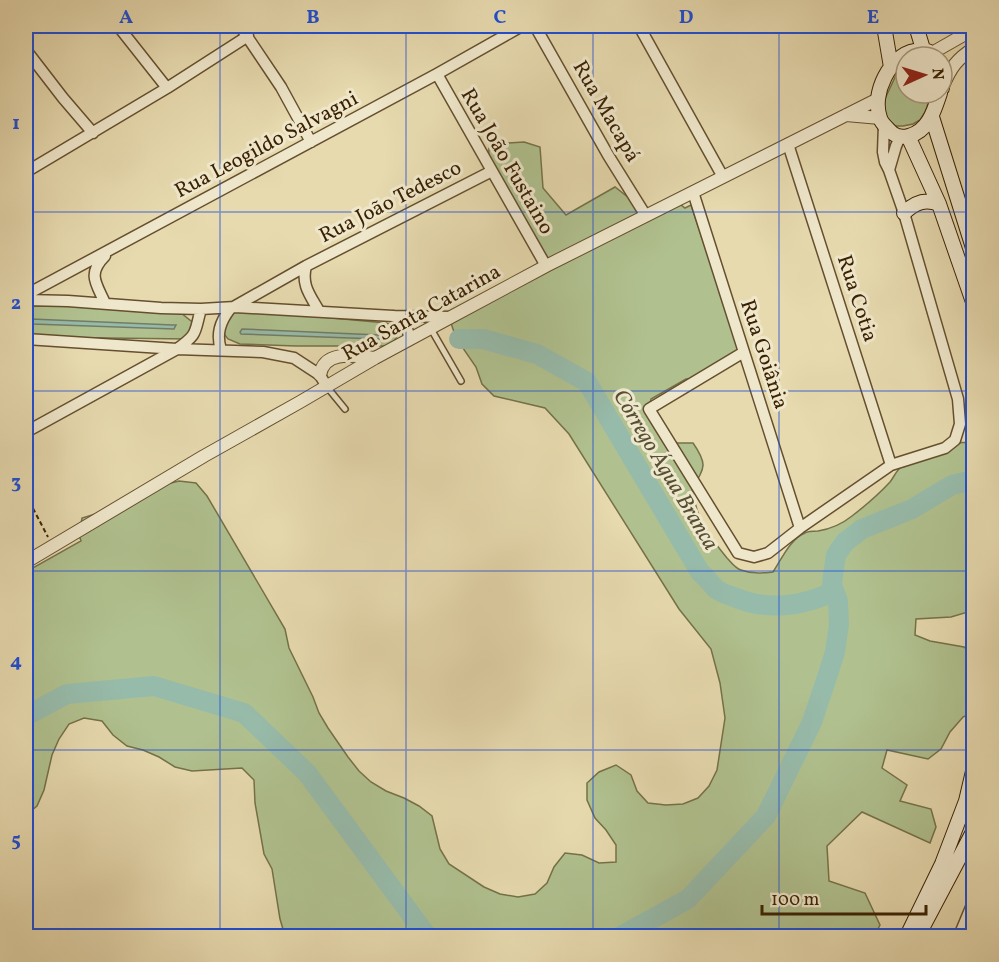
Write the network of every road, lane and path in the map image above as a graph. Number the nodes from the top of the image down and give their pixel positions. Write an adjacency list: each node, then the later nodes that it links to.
1 (118, 26): 18 (street)
2 (240, 26): 9 (street)
3 (522, 26): 17 (street, Rua Leogildo Salvagni)
4 (535, 26): 35 (street, Rua Macapá)
5 (639, 26): 31 (street)
6 (884, 26): 16 (main road)
7 (916, 26): 10 (main road)
8 (974, 30): 11 (street)
9 (248, 36): 18 (street); 26 (street)
10 (926, 45)
11 (945, 45)
12 (974, 48): 15 (street)
13 (26, 50): 24 (street)
14 (894, 64): 16 (main road)
15 (954, 65)
16 (891, 67): 19 (main road)
17 (437, 74): 26 (street, Rua Leogildo Salvagni); 29 (street, Rua João Fustaino)
18 (167, 88): 24 (street)
19 (878, 99): 21 (street, Rua Santa Catarina); 23 (main road)
20 (936, 105): 22 (main road)
21 (844, 115): 23 (street); 27 (street, Rua Santa Catarina)
22 (932, 117): 25 (main road); 37 (main road)
23 (882, 121): 25 (main road); 28 (street)
24 (93, 133): 30 (street)
25 (904, 136): 28 (street); 33 (main road)
26 (311, 142): 36 (street, Rua Leogildo Salvagni)
27 (788, 144): 31 (street, Rua Santa Catarina); 61 (street, Rua Cotia)
28 (889, 170): 34 (street)
29 (492, 171): 38 (street, Rua João Tedesco); 39 (street, Rua João Fustaino)
30 (26, 172)
31 (723, 177): 32 (street, Rua Santa Catarina)
32 (693, 192): 35 (street, Rua Santa Catarina); 54 (street, Rua Goiânia)
33 (939, 204): 34 (main road); 43 (main road)
34 (904, 213): 61 (street)
35 (646, 216): 39 (street, Rua Santa Catarina)
36 (112, 249): 40 (street, Rua Leogildo Salvagni); 42 (street)
37 (974, 251)
38 (306, 266): 44 (street, Rua João Tedesco); 46 (street, Rua João Tedesco)
39 (546, 266): 48 (street, Rua Santa Catarina)
40 (26, 293)
41 (26, 300): 42 (street)
42 (105, 303): 45 (street)
43 (974, 304)
44 (236, 307): 45 (street); 46 (street); 53 (street, Rua João Tedesco)
45 (201, 309): 52 (street)
46 (319, 311): 47 (street)
47 (393, 316): 48 (street); 51 (street)
48 (451, 317): 49 (street, Rua Santa Catarina)
49 (430, 328): 51 (street, Rua Santa Catarina); 57 (lane)
50 (26, 339): 52 (street)
51 (409, 340): 55 (street, Rua Santa Catarina)
52 (177, 349): 53 (street); 60 (street)
53 (221, 350): 56 (street)
54 (744, 352): 63 (street, Rua Goiânia); 63 (street)
55 (375, 358): 56 (street); 58 (street, Rua Santa Catarina)
56 (320, 375): 58 (street)
57 (460, 381)
58 (327, 387): 59 (lane); 64 (street, Rua Santa Catarina)
59 (345, 410)
60 (26, 432)
61 (891, 465): 63 (street)
62 (26, 495): 64 (path)
63 (800, 528)
64 (53, 547): 65 (street, Rua Santa Catarina)
65 (26, 562)
66 (974, 767): 67 (main road)
67 (970, 804): 70 (main road)
68 (974, 831): 71 (main road)
69 (974, 900): 72 (street)
70 (907, 936)
71 (918, 936)
72 (959, 936)

